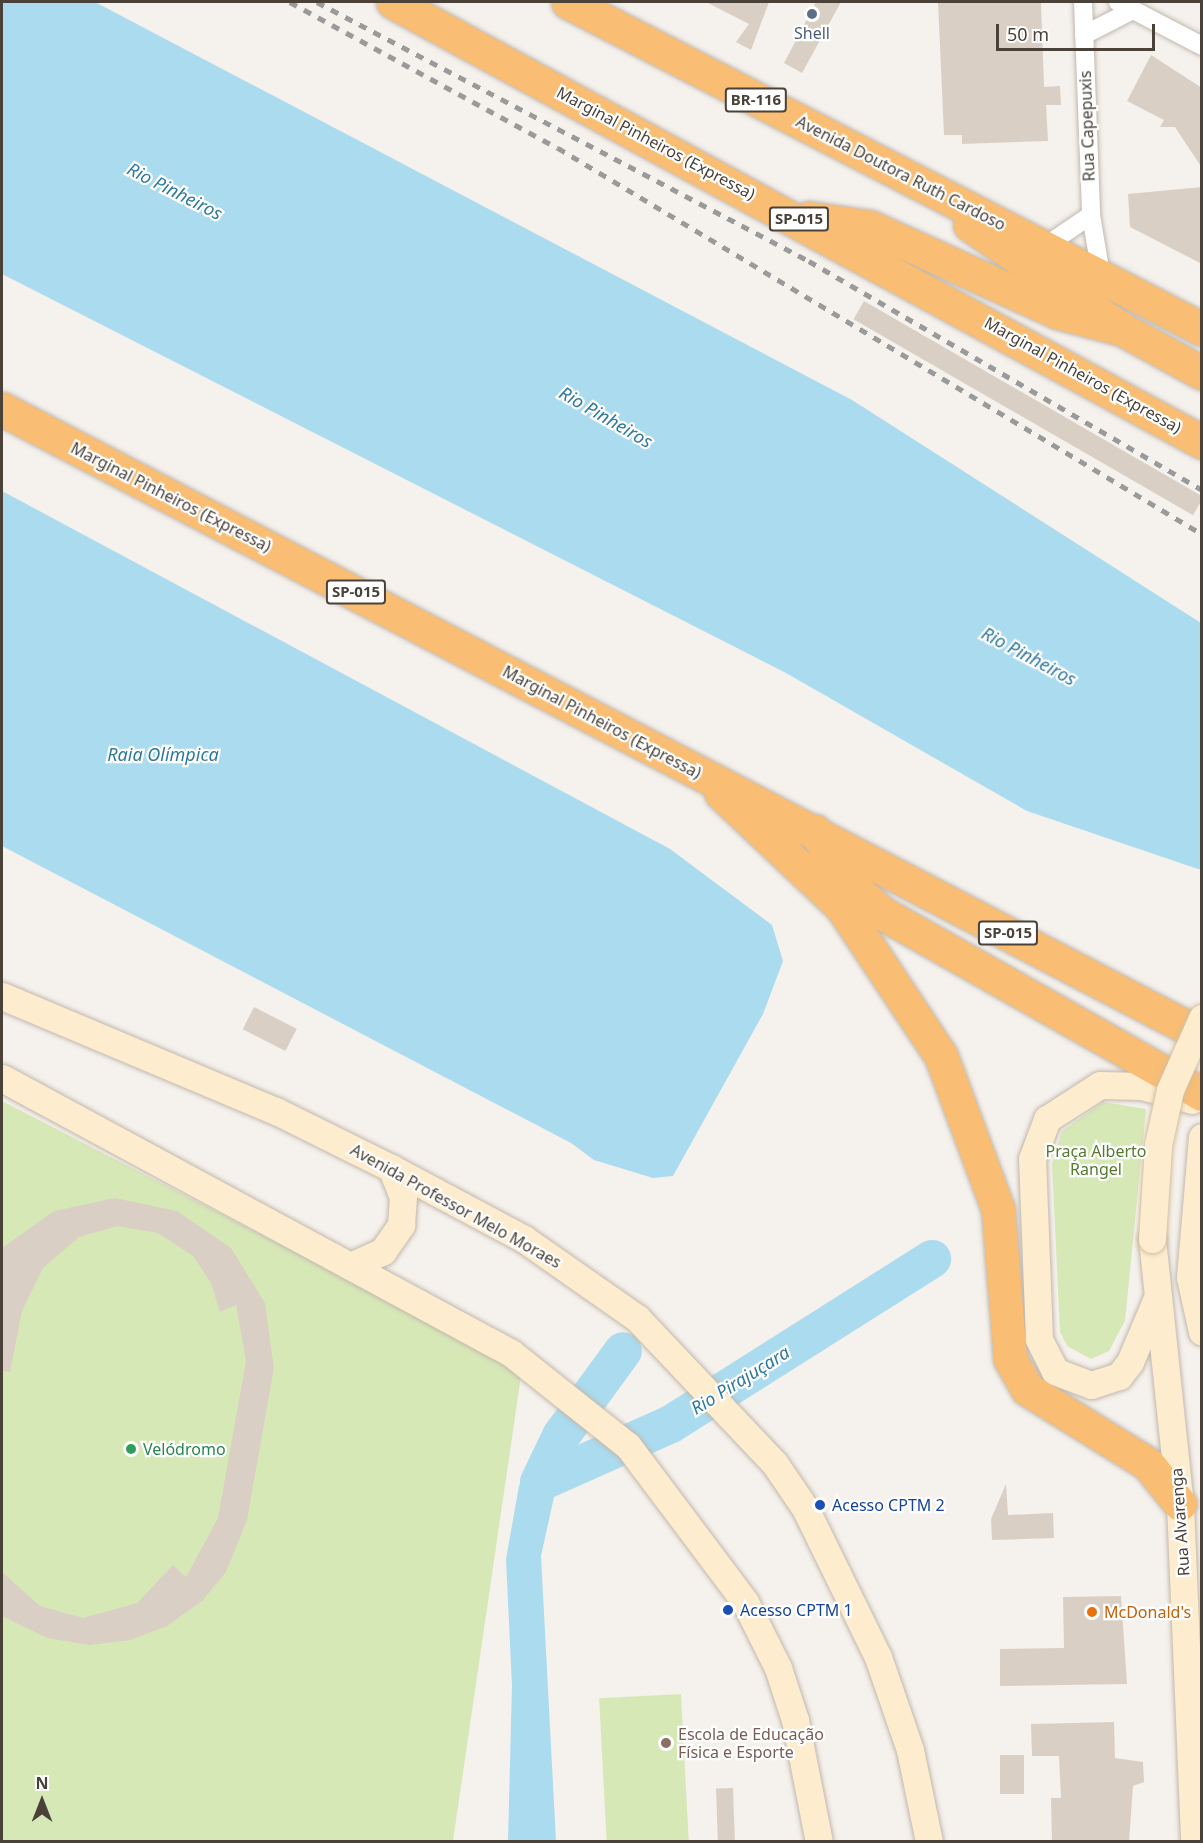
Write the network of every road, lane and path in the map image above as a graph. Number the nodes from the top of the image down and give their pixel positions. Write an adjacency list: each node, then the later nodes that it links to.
1 (393, 2): 9 (highway, Marginal Pinheiros (Expressa) / SP-015)
2 (568, 2): 7 (highway, Avenida Doutora Ruth Cardoso / BR-116)
3 (1083, 2): 5 (street, Rua Capepuxis)
4 (1126, 6): 5 (street); 6 (street)
5 (1084, 35): 8 (street, Rua Capepuxis)
6 (1202, 46)
7 (944, 198): 10 (highway, Avenida Doutora Ruth Cardoso / BR-116); 12 (highway)
8 (1090, 215): 10 (street); 11 (street, Rua Capepuxis)
9 (796, 218): 12 (highway); 16 (highway, Marginal Pinheiros (Expressa) / SP-015)
10 (1047, 245): 11 (highway, Avenida Doutora Ruth Cardoso / BR-116)
11 (1101, 275): 13 (highway, Avenida Doutora Ruth Cardoso / BR-116)
12 (1122, 329): 14 (highway)
13 (1202, 329)
14 (1202, 373)
15 (2, 409): 17 (highway, Marginal Pinheiros (Expressa) / SP-015)
16 (1202, 442)
17 (708, 778): 18 (highway, Marginal Pinheiros (Expressa) / SP-015); 30 (highway)
18 (815, 831): 21 (highway, Marginal Pinheiros (Expressa) / SP-015); 23 (highway)
19 (2, 996): 26 (street, Avenida Professor Melo Moraes)
20 (1202, 1018): 28 (street, Rua Alvarenga, bridge)
21 (1202, 1035)
22 (2, 1078): 27 (street)
23 (1202, 1094)
24 (1202, 1102): 28 (street)
25 (1202, 1137): 29 (street)
26 (391, 1168): 27 (street); 33 (street, Avenida Professor Melo Moraes)
27 (350, 1266): 32 (street)
28 (1158, 1297): 30 (street, Rua Alvarenga)
29 (1202, 1332)
30 (1180, 1504): 31 (street, Rua Alvarenga)
31 (1196, 1736): 34 (street, Rua Alvarenga)
32 (819, 1842)
33 (929, 1842)
34 (1194, 1842)

